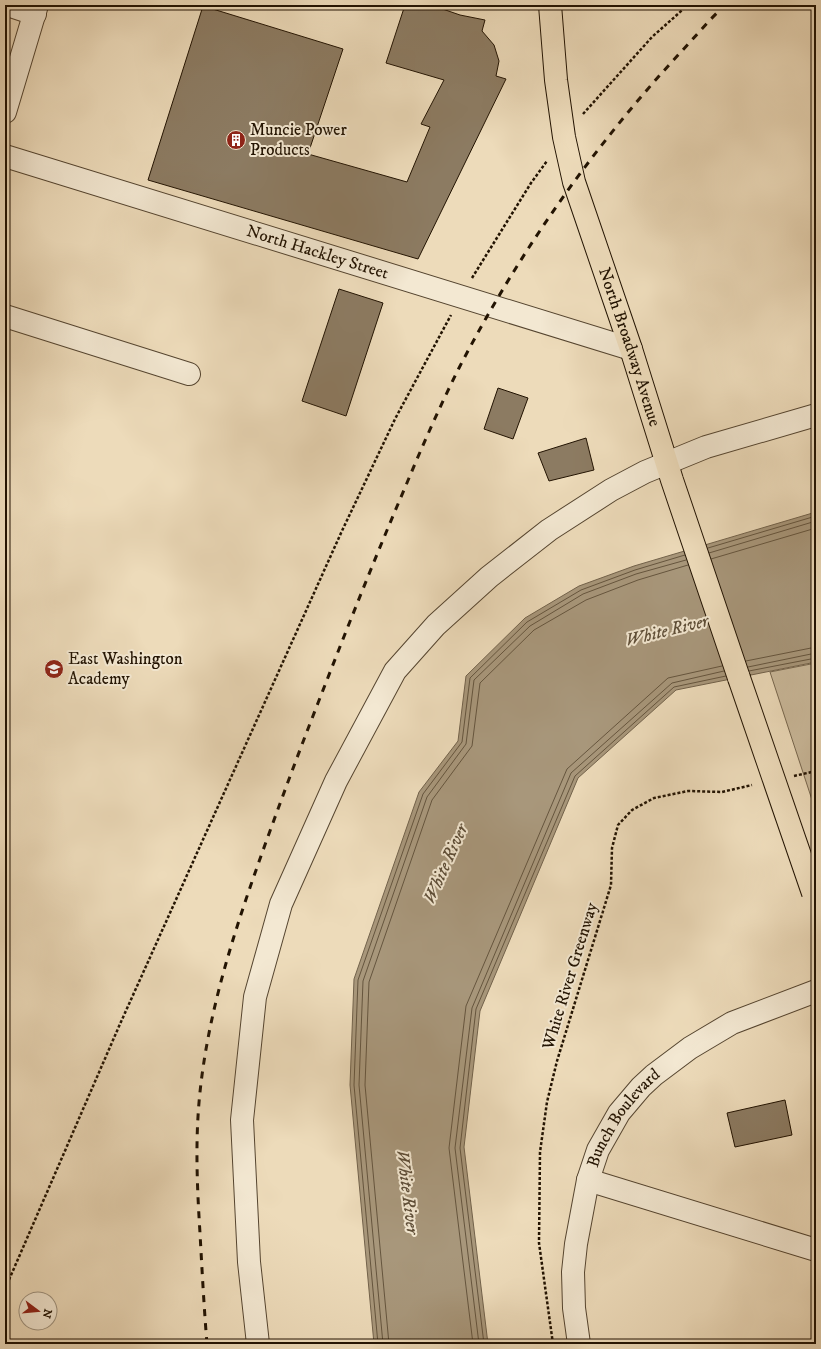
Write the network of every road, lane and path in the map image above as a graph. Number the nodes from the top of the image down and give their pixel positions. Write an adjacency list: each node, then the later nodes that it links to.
1 (8, 5): 4 (street)
2 (688, 5): 5 (path)
3 (545, 6): 11 (main road, North Broadway Avenue)
4 (36, 10): 6 (street)
5 (599, 96)
6 (5, 112)
7 (5, 156): 9 (street, North Hackley Street)
8 (546, 163): 9 (path)
9 (460, 296): 11 (street, North Hackley Street); 22 (path)
10 (5, 316): 12 (street)
11 (631, 349): 14 (main road, North Broadway Avenue)
12 (189, 374)
13 (816, 416): 14 (street)
14 (670, 471): 18 (main road, North Broadway Avenue, bridge); 23 (street)
15 (816, 771): 16 (path)
16 (788, 777)
17 (758, 784): 24 (path, White River Greenway)
18 (815, 897)
19 (816, 991): 20 (street, Bunch Boulevard)
20 (588, 1180): 21 (street); 25 (street, Bunch Boulevard)
21 (816, 1250)
22 (5, 1289)
23 (258, 1344)
24 (553, 1344)
25 (579, 1344)

